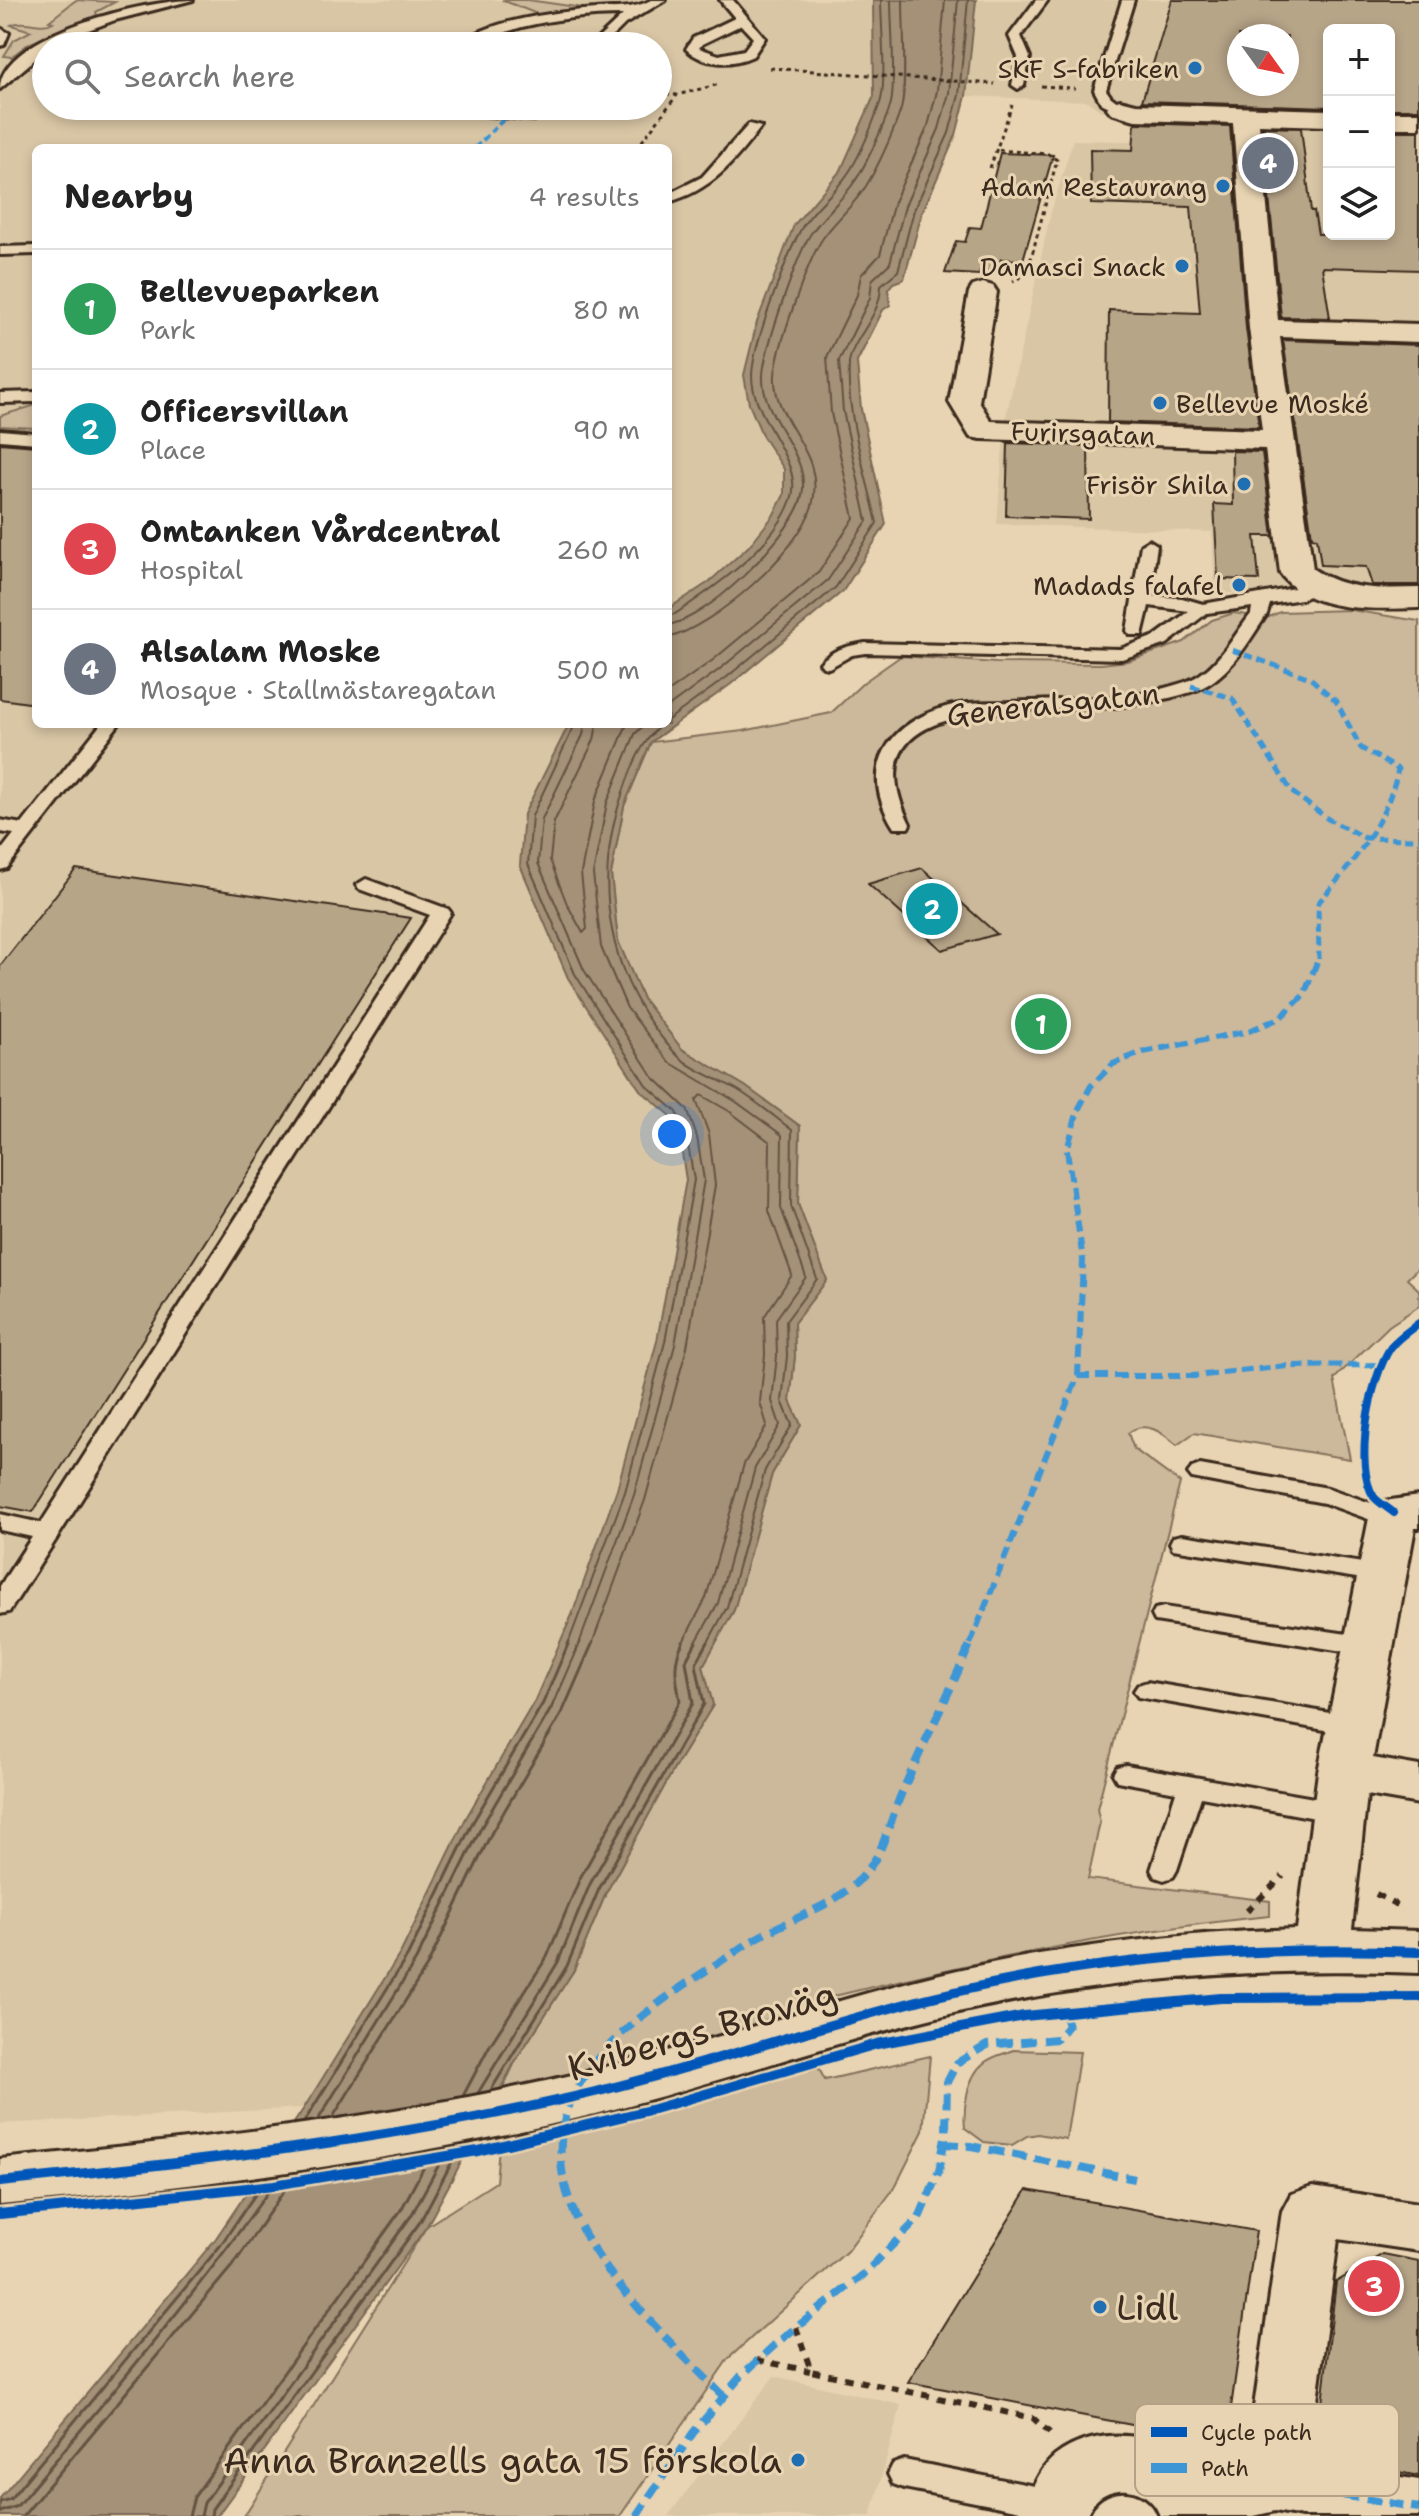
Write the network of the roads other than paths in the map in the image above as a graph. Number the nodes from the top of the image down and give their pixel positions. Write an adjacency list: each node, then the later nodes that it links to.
1 (187, 0): 6 (lane)
2 (660, 0): 7 (lane)
3 (726, 0): 8 (lane)
4 (1042, 0): 16 (lane)
5 (1128, 0): 17 (lane)
6 (160, 2): 10 (lane)
7 (637, 11): 11 (lane); 12 (lane)
8 (741, 20): 8 (lane)
9 (3, 26): 13 (lane)
10 (77, 32)
11 (490, 32)
12 (612, 32)
13 (0, 42)
14 (32, 56): 15 (lane)
15 (0, 85)
16 (1018, 85)
17 (1120, 108): 18 (street)
18 (1245, 116): 19 (street); 27 (street)
19 (1323, 118)
20 (1395, 120): 21 (street)
21 (1419, 120)
22 (754, 127): 23 (lane)
23 (672, 197)
24 (32, 250): 25 (lane)
25 (0, 251)
26 (983, 292): 33 (street, Furirsgatan)
27 (1264, 328): 28 (street); 33 (street)
28 (1419, 333)
29 (32, 397): 30 (lane)
30 (0, 398)
31 (0, 435): 32 (lane)
32 (32, 438)
33 (1281, 440): 35 (street)
34 (1149, 545): 37 (lane)
35 (1317, 589): 36 (street); 38 (lane)
36 (1419, 598)
37 (1141, 601): 39 (lane); 40 (lane)
38 (1262, 601): 39 (lane); 43 (lane, Generalsgatan)
39 (1202, 609): 41 (lane)
40 (1136, 631)
41 (829, 663)
42 (107, 728): 45 (lane)
43 (901, 824)
44 (0, 826): 45 (lane)
45 (26, 830): 46 (lane)
46 (0, 864)
47 (366, 885): 51 (lane)
48 (1200, 1473): 49 (lane)
49 (1406, 1516): 53 (street)
50 (0, 1522): 51 (lane)
51 (48, 1532): 54 (lane)
52 (1182, 1543): 53 (lane)
53 (1382, 1574): 56 (street)
54 (0, 1606)
55 (1164, 1615): 56 (lane)
56 (1368, 1646): 58 (street)
57 (1147, 1691): 58 (lane)
58 (1345, 1770): 60 (street); 61 (lane); 63 (street)
59 (1126, 1774): 61 (lane)
60 (1419, 1785)
61 (1191, 1786): 62 (lane)
62 (1164, 1870)
63 (1322, 1948): 64 (street, Kvibergs Broväg); 65 (street, Kvibergs Broväg)
64 (1419, 1952)
65 (7, 2181)
66 (1419, 2227): 67 (street)
67 (1286, 2404)
68 (1135, 2463): 70 (street)
69 (904, 2474): 70 (lane)
70 (1066, 2496)
71 (1235, 2496): 74 (street)
72 (1347, 2496): 73 (street)
73 (1419, 2508)
74 (1191, 2509)

